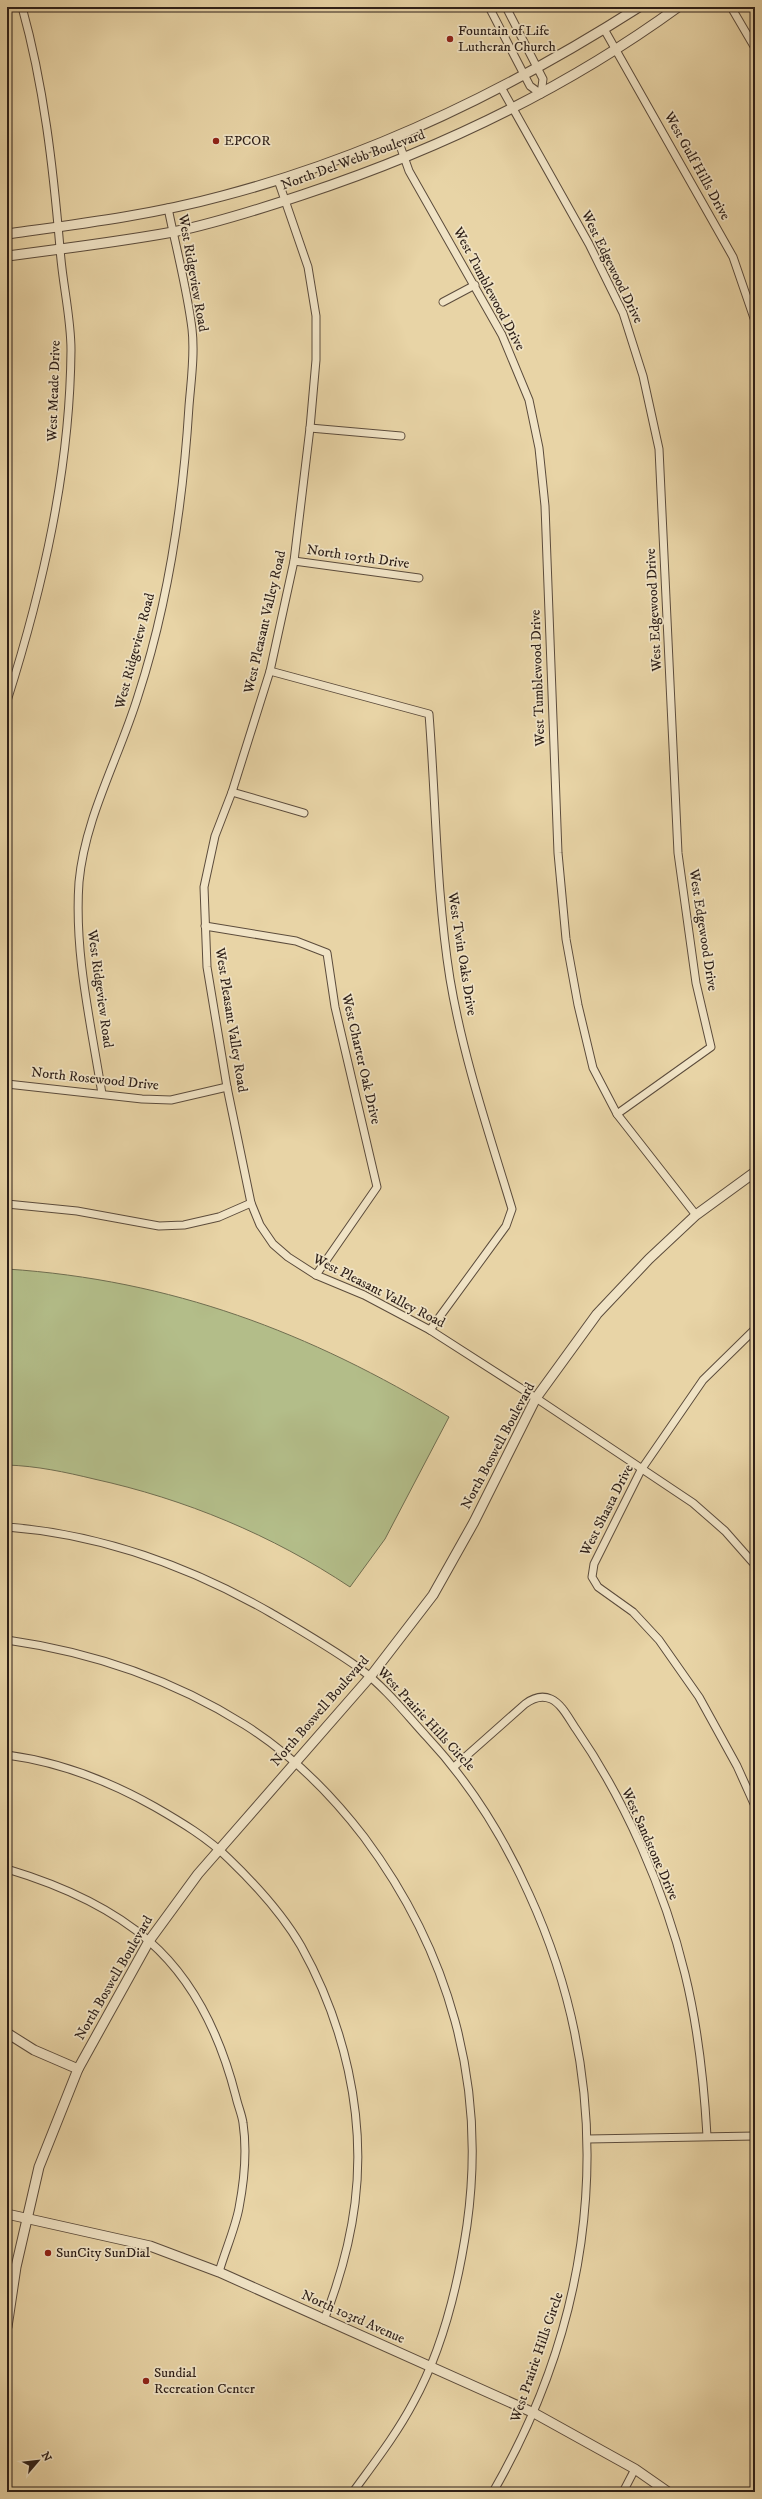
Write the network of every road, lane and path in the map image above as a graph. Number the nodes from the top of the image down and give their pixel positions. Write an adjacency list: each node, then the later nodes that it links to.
1 (22, 7): 20 (street, West Meade Drive)
2 (489, 7): 11 (street)
3 (506, 7): 10 (street)
4 (639, 7): 7 (street, North Del Webb Boulevard)
5 (678, 7): 9 (street, North Del Webb Boulevard)
6 (731, 7): 8 (street)
7 (604, 29): 9 (street, West Gulf Hills Drive); 10 (street, North Del Webb Boulevard)
8 (755, 48)
9 (616, 49): 13 (street, North Del Webb Boulevard); 27 (street, West Gulf Hills Drive)
10 (538, 68): 11 (street, North Del Webb Boulevard); 13 (street)
11 (526, 76): 12 (street, North Del Webb Boulevard); 13 (street)
12 (502, 88): 14 (street, West Edgewood Drive); 15 (street, North Del Webb Boulevard)
13 (541, 94): 14 (street, North Del Webb Boulevard)
14 (512, 107): 16 (street, North Del Webb Boulevard); 40 (street, West Edgewood Drive)
15 (397, 137): 16 (street, West Tumblewood Drive); 17 (street, North Del Webb Boulevard)
16 (405, 158): 18 (street, North Del Webb Boulevard); 25 (street, West Tumblewood Drive)
17 (278, 180): 18 (street, West Pleasant Valley Road); 19 (street, North Del Webb Boulevard)
18 (284, 201): 21 (street, North Del Webb Boulevard); 28 (street, West Pleasant Valley Road)
19 (168, 208): 20 (street, North Del Webb Boulevard); 21 (street, West Ridgeview Road)
20 (58, 227): 22 (street, North Del Webb Boulevard); 23 (street, West Meade Drive)
21 (173, 232): 23 (street, North Del Webb Boulevard); 39 (street, West Ridgeview Road)
22 (7, 234)
23 (60, 250): 24 (street, North Del Webb Boulevard); 33 (street, West Meade Drive)
24 (7, 256)
25 (475, 285): 26 (street); 40 (street, West Tumblewood Drive)
26 (443, 302)
27 (755, 321)
28 (310, 428): 29 (street); 30 (street, West Pleasant Valley Road)
29 (401, 436)
30 (294, 561): 31 (street, North 105th Drive); 32 (street, West Pleasant Valley Road)
31 (419, 578)
32 (270, 671): 34 (street, West Pleasant Valley Road); 47 (street, West Twin Oaks Drive)
33 (7, 701)
34 (232, 792): 35 (street); 36 (street, West Pleasant Valley Road)
35 (304, 812)
36 (206, 926): 38 (street, West Pleasant Valley Road); 45 (street, West Charter Oak Drive)
37 (7, 1084): 39 (street, North Rosewood Drive)
38 (227, 1087): 39 (street, North Rosewood Drive); 42 (street, West Pleasant Valley Road)
39 (102, 1094)
40 (618, 1114): 44 (street, West Tumblewood Drive)
41 (755, 1172): 44 (street, North Boswell Boulevard)
42 (251, 1203): 43 (street); 45 (street, West Pleasant Valley Road)
43 (7, 1204)
44 (696, 1214): 48 (street, North Boswell Boulevard)
45 (316, 1275): 47 (street, West Pleasant Valley Road)
46 (755, 1329): 49 (street, West Shasta Drive)
47 (430, 1330): 48 (street, West Pleasant Valley Road)
48 (536, 1398): 49 (street, West Pleasant Valley Road); 53 (street, North Boswell Boulevard)
49 (641, 1470): 51 (street, West Pleasant Valley Road); 57 (street, West Shasta Drive)
50 (7, 1528): 53 (street, West Prairie Hills Circle)
51 (755, 1565)
52 (7, 1640): 55 (street)
53 (370, 1677): 55 (street, North Boswell Boulevard); 56 (street, West Prairie Hills Circle)
54 (7, 1755): 58 (street)
55 (294, 1762): 58 (street, North Boswell Boulevard); 71 (street)
56 (455, 1766): 63 (street, West Sandstone Drive); 65 (street, West Prairie Hills Circle)
57 (755, 1806)
58 (219, 1850): 60 (street, North Boswell Boulevard); 69 (street)
59 (7, 1869): 60 (street)
60 (149, 1941): 62 (street, North Boswell Boulevard); 68 (street)
61 (7, 2033): 62 (street)
62 (78, 2069): 67 (street, North Boswell Boulevard)
63 (707, 2136): 64 (street); 65 (street)
64 (755, 2136)
65 (588, 2139): 72 (street, West Prairie Hills Circle)
66 (7, 2214): 67 (street, North 103rd Avenue)
67 (27, 2218): 68 (street, North 103rd Avenue); 70 (street, North Boswell Boulevard)
68 (219, 2272): 69 (street, North 103rd Avenue)
69 (324, 2320): 71 (street, North 103rd Avenue)
70 (7, 2327)
71 (430, 2366): 72 (street, North 103rd Avenue); 74 (street)
72 (534, 2413): 73 (street, North 103rd Avenue); 75 (street, West Prairie Hills Circle)
73 (635, 2469): 76 (street); 77 (street, North 103rd Avenue)
74 (353, 2492)
75 (493, 2492)
76 (623, 2492)
77 (668, 2492)

